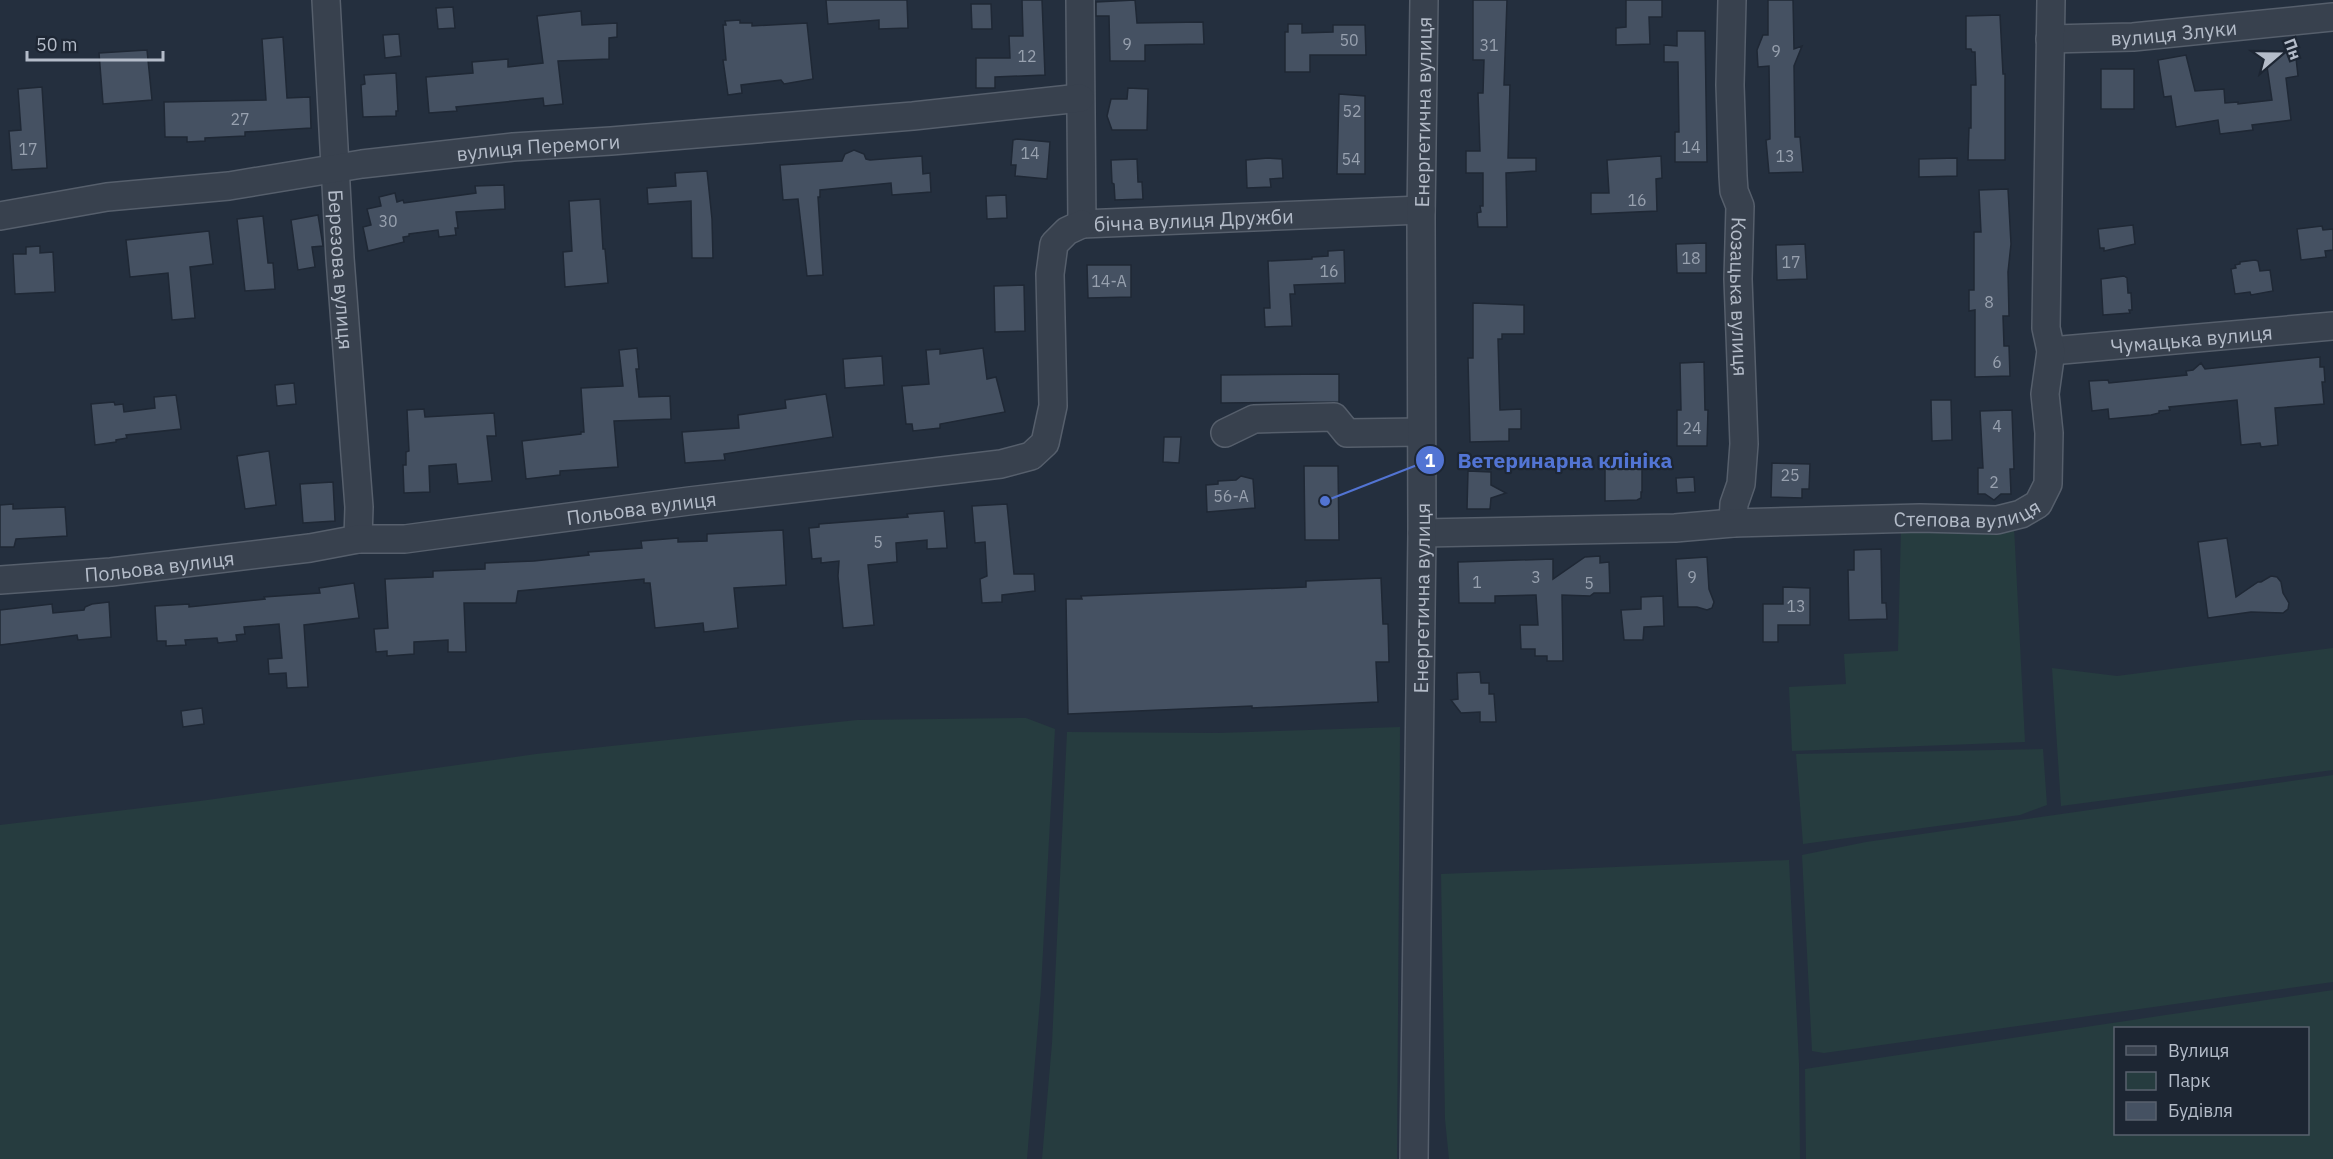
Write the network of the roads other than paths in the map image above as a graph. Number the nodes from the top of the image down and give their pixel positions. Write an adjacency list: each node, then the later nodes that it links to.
1 (326, 0): 9 (street, Березова вулиця)
2 (1080, 0): 8 (street, бічна вулиця Дружби)
3 (1424, 0): 10 (street, Енергетична вулиця)
4 (1732, 0): 17 (street, Козацька вулиця)
5 (2050, 0): 7 (street, Степова вулиця)
6 (2333, 17): 7 (street, вулиця Злуки)
7 (2050, 39): 14 (street, Степова вулиця)
8 (1080, 98): 9 (street, вулиця Перемоги); 12 (street, бічна вулиця Дружби)
9 (337, 168): 11 (street, вулиця Перемоги); 19 (street, Березова вулиця)
10 (1421, 210): 12 (street, бічна вулиця Дружби); 15 (street, Енергетична вулиця)
11 (0, 216)
12 (1082, 224): 19 (street, Польова вулиця)
13 (2333, 326): 14 (street, Чумацька вулиця)
14 (2051, 351): 17 (street, Степова вулиця)
15 (1422, 432): 16 (street); 18 (street, Енергетична вулиця)
16 (1225, 433)
17 (1733, 523): 18 (street, Степова вулиця)
18 (1422, 533): 21 (street, Енергетична вулиця)
19 (358, 539): 20 (street, Польова вулиця)
20 (0, 580)
21 (1414, 1159)

